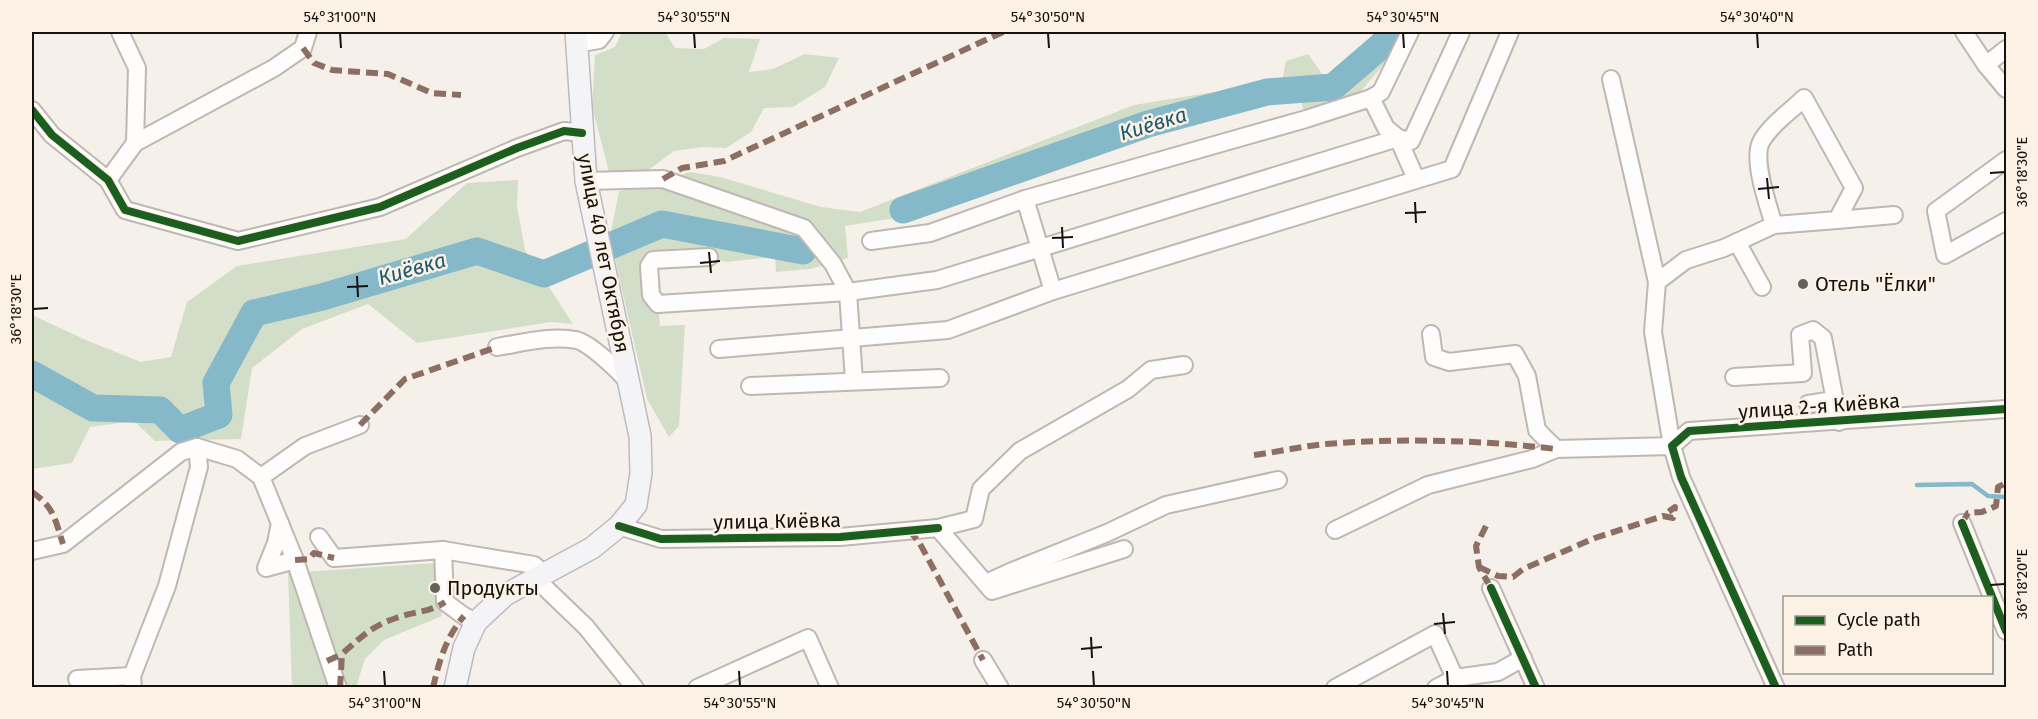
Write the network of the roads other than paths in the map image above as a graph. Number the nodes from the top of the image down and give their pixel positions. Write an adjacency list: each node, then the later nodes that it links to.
1 (120, 32): 17 (street)
2 (309, 32): 17 (street)
3 (605, 32): 8 (street)
4 (1410, 32): 13 (street)
5 (1461, 32): 16 (street)
6 (1510, 32): 19 (street)
7 (1964, 32): 10 (street)
8 (576, 38): 15 (main road, улица 40 лет Октября)
9 (2007, 49): 10 (street)
10 (1986, 65): 12 (street)
11 (1611, 79): 31 (street)
12 (2007, 89)
13 (1371, 98): 16 (street); 22 (street)
14 (32, 110): 20 (street)
15 (582, 133): 20 (street); 21 (main road, улица 40 лет Октября)
16 (1398, 138): 19 (street); 29 (street)
17 (135, 142): 20 (street)
18 (2007, 160): 25 (street)
19 (1416, 179): 33 (street)
20 (108, 180)
21 (587, 189): 34 (street); 43 (main road, улица 40 лет Октября)
22 (1024, 199): 27 (street); 29 (street)
23 (1893, 215): 24 (street)
24 (1837, 220): 26 (street); 26 (street)
25 (2007, 221)
26 (1773, 225): 28 (street)
27 (872, 241)
28 (1737, 242): 31 (street); 32 (street)
29 (1039, 248): 33 (street); 34 (street)
30 (709, 257): 34 (street)
31 (1657, 282): 51 (street)
32 (1762, 287)
33 (1053, 291): 36 (street)
34 (848, 292): 36 (street)
35 (1431, 334): 52 (street)
36 (852, 337): 38 (street); 42 (street)
37 (497, 347): 43 (street)
38 (718, 349)
39 (1184, 365): 58 (street, улица Киёвка)
40 (1734, 377): 45 (street)
41 (940, 378): 42 (street)
42 (854, 381): 44 (street)
43 (630, 384): 57 (main road, улица 40 лет Октября)
44 (750, 386)
45 (1834, 399): 46 (street); 48 (street)
46 (1808, 404)
47 (2007, 409): 48 (street, улица 2-я Киёвка)
48 (1839, 422): 51 (street, улица 2-я Киёвка)
49 (360, 425): 53 (street)
50 (198, 447): 53 (street); 63 (street); 76 (street)
51 (1672, 447): 52 (street); 87 (street)
52 (1556, 449): 59 (street)
53 (261, 477): 55 (street)
54 (1278, 480): 66 (street)
55 (280, 523): 64 (street); 64 (street)
56 (1962, 523): 68 (street)
57 (619, 526): 58 (street, улица Киёвка); 65 (main road)
58 (938, 528): 66 (street)
59 (1335, 530)
60 (319, 537): 62 (street)
61 (1124, 549): 66 (street)
62 (443, 550): 65 (street); 70 (street)
63 (32, 551)
64 (295, 560): 78 (street)
65 (540, 576): 70 (main road); 80 (street)
66 (986, 583)
67 (1491, 588): 72 (street)
68 (1992, 596)
69 (1993, 597): 71 (street)
70 (476, 622): 79 (main road)
71 (2007, 631)
72 (1522, 658): 74 (street); 86 (street)
73 (983, 660): 83 (street)
74 (1455, 678): 77 (street); 85 (street)
75 (77, 680): 76 (street)
76 (133, 682)
77 (1360, 682): 84 (street)
78 (338, 687)
79 (455, 687)
80 (635, 687)
81 (697, 687): 82 (street)
82 (830, 687)
83 (1000, 687)
84 (1335, 687)
85 (1436, 687)
86 (1536, 687)
87 (1776, 687)

